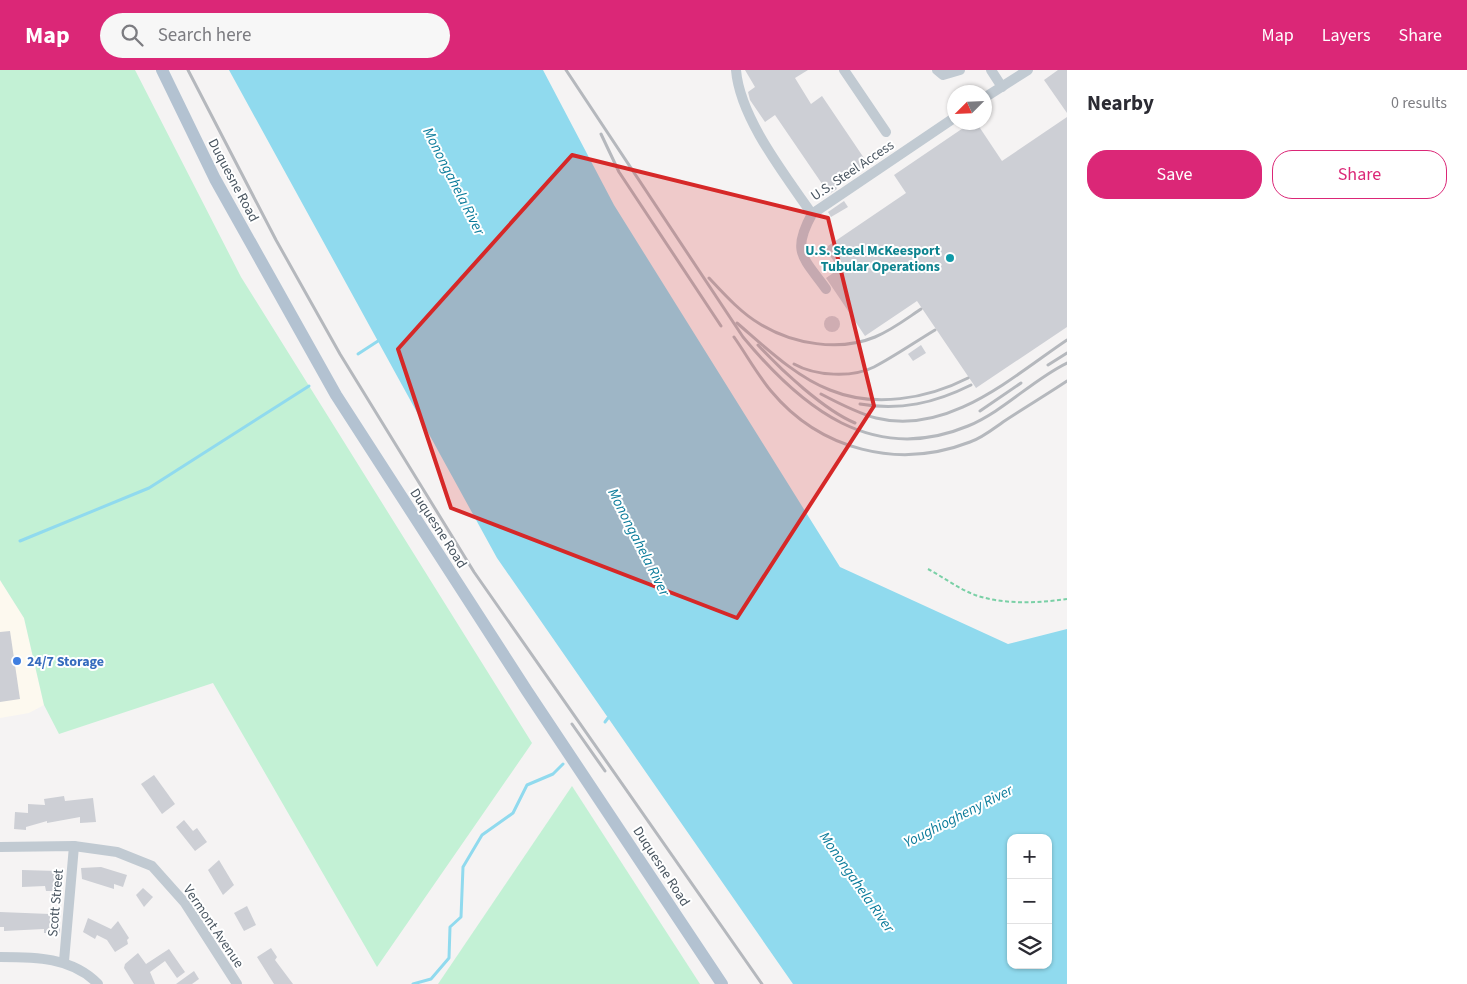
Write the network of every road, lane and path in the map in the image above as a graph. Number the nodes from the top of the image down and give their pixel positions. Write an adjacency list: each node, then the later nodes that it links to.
1 (162, 70): 22 (main road, Duquesne Road)
2 (736, 70): 12 (street)
3 (844, 70): 11 (street)
4 (937, 70): 5 (street)
5 (960, 70)
6 (992, 70): 8 (street)
7 (1028, 70): 8 (street)
8 (1002, 87): 9 (street)
9 (992, 93)
10 (947, 123): 12 (street, U.S. Steel Access)
11 (886, 132)
12 (812, 214): 13 (street, U.S. Steel Access)
13 (826, 289)
14 (928, 569): 15 (path)
15 (1067, 599)
16 (74, 846): 17 (street, Vermont Avenue); 19 (street, Scott Street); 21 (street, Vermont Avenue)
17 (0, 847)
18 (0, 957): 19 (street)
19 (64, 961): 20 (street)
20 (98, 984)
21 (237, 984)
22 (722, 984)

